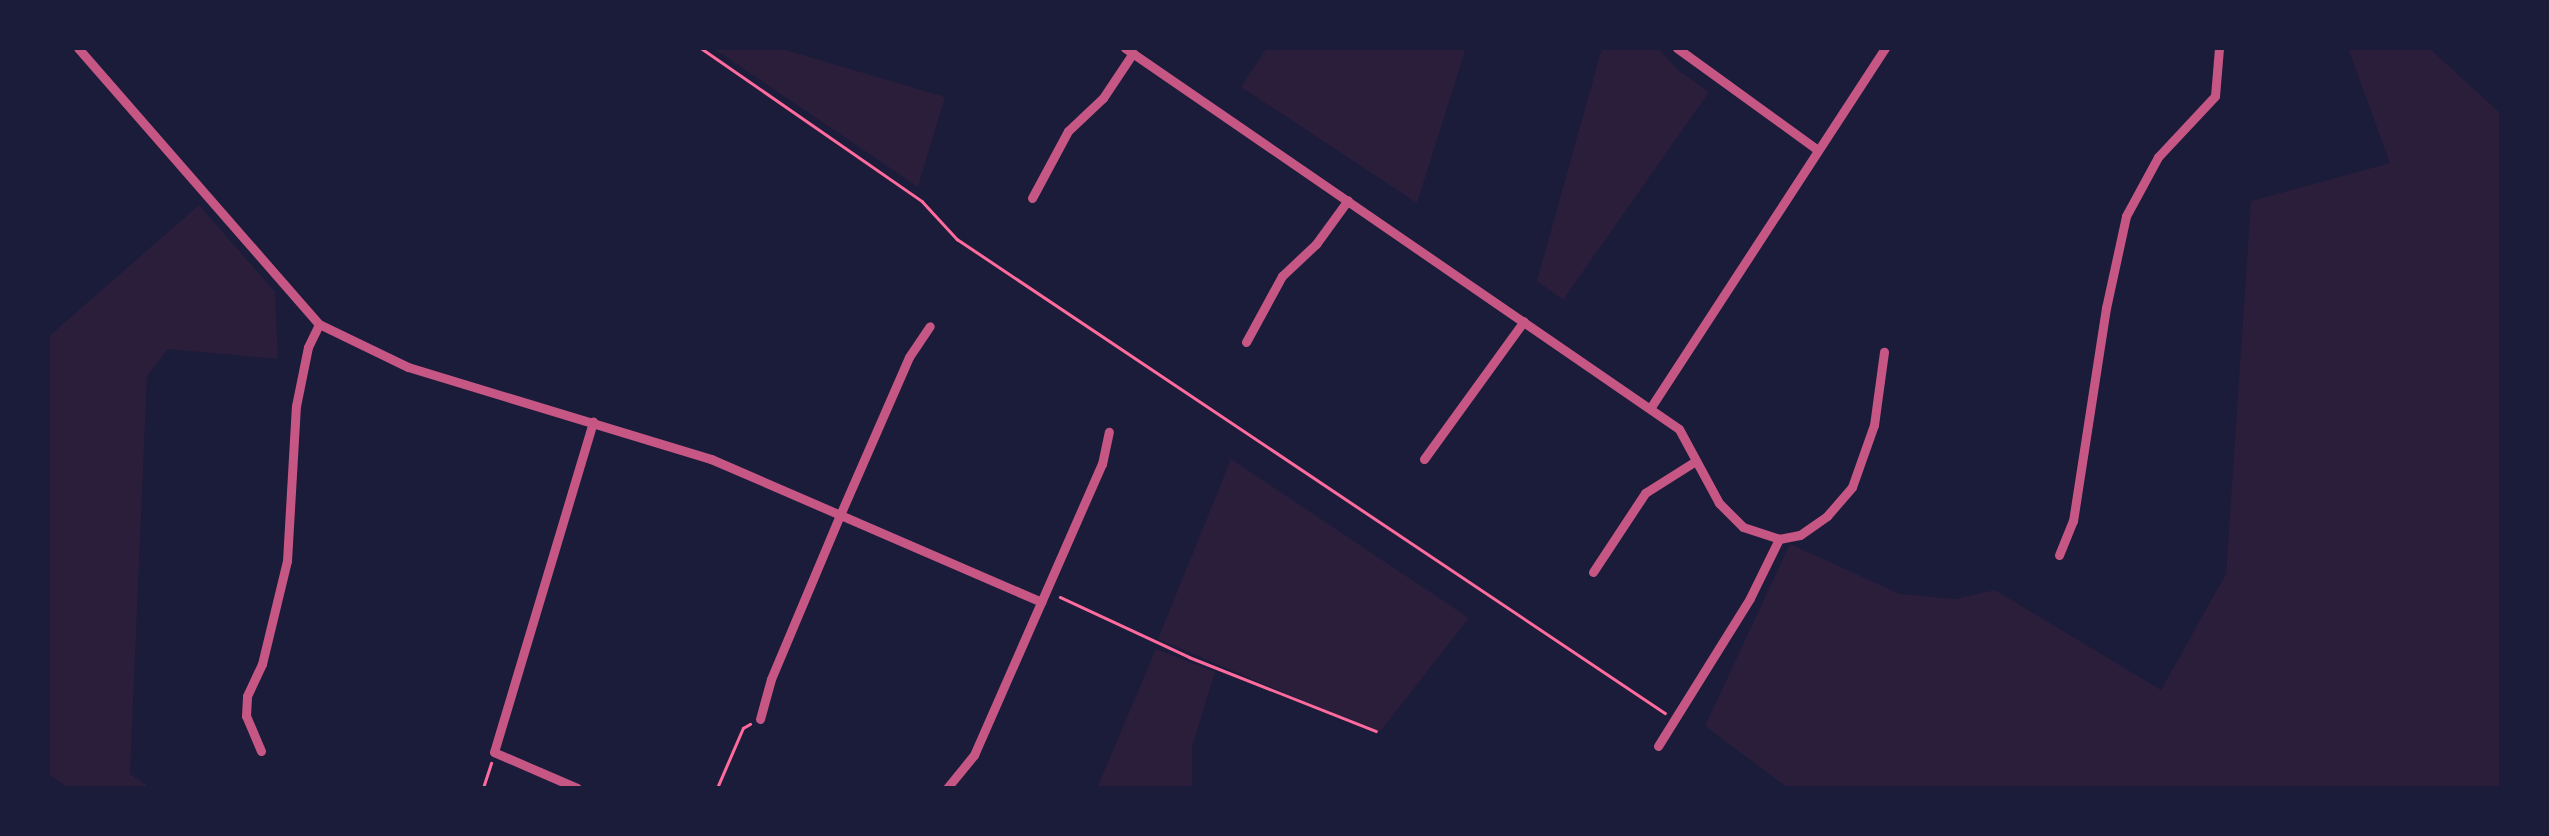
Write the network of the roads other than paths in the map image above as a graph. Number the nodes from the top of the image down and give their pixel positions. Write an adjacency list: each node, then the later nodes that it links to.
1 (78, 48): 10 (street)
2 (1677, 48): 6 (street)
3 (1885, 48): 6 (street)
4 (2220, 48): 21 (street)
5 (1129, 50): 7 (street); 8 (street)
6 (1818, 150): 14 (street)
7 (1032, 198)
8 (1348, 200): 9 (street); 12 (street)
9 (1524, 320): 14 (street); 17 (street)
10 (319, 324): 15 (street); 26 (street)
11 (930, 326): 19 (street)
12 (1246, 342)
13 (1884, 352): 20 (street)
14 (1650, 407): 18 (street)
15 (594, 421): 19 (street); 27 (street)
16 (1109, 432): 23 (street)
17 (1424, 459)
18 (1694, 462): 20 (street); 22 (street)
19 (840, 515): 23 (street); 24 (street)
20 (1778, 540): 25 (street)
21 (2059, 555)
22 (1593, 572)
23 (1041, 602): 28 (street)
24 (760, 719)
25 (1658, 746)
26 (261, 751)
27 (577, 788)
28 (948, 788)

